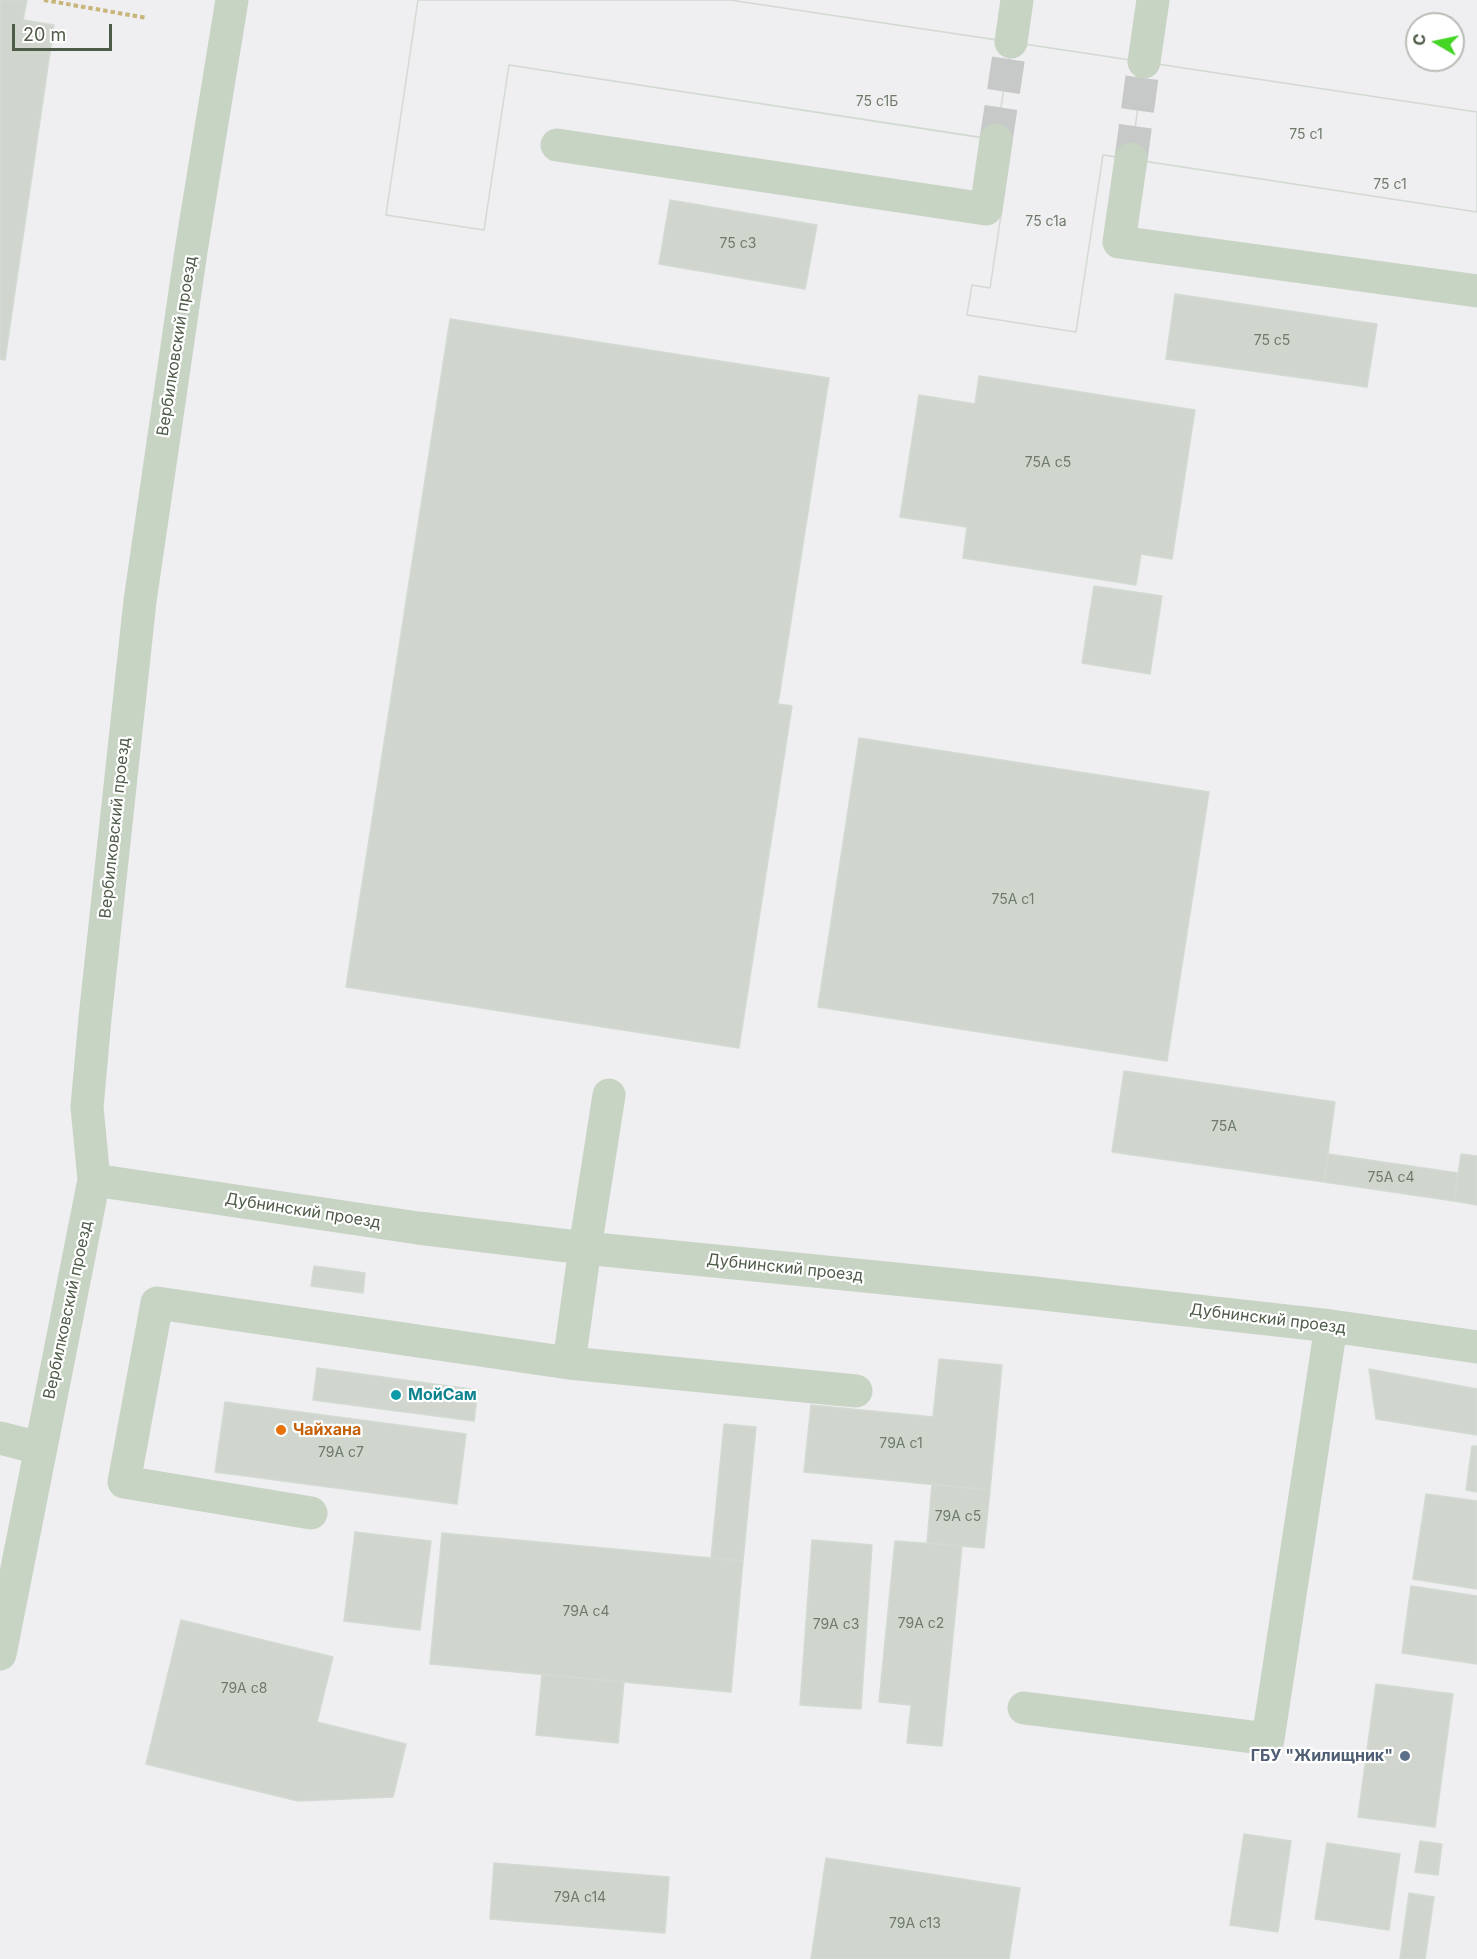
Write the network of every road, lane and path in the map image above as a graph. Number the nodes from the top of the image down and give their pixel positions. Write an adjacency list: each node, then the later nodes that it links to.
1 (44, 0): 5 (path)
2 (232, 0): 14 (street, Вербилковский проезд)
3 (1017, 0): 7 (street)
4 (1153, 0): 8 (street)
5 (65, 1): 6 (path)
6 (147, 18)
7 (1011, 42)
8 (1144, 62)
9 (996, 140): 10 (street)
10 (557, 145)
11 (1131, 159): 12 (street)
12 (1477, 291)
13 (609, 1095): 15 (street)
14 (94, 1180): 15 (street, Дубнинский проезд); 21 (street, Вербилковский проезд)
15 (585, 1248): 16 (street, Дубнинский проезд); 18 (street)
16 (1330, 1326): 17 (street, Дубнинский проезд); 24 (street)
17 (1477, 1347)
18 (569, 1363): 19 (street); 22 (street)
19 (856, 1391)
20 (0, 1438): 21 (street)
21 (39, 1448): 23 (street, Вербилковский проезд)
22 (311, 1513)
23 (0, 1654)
24 (1024, 1708)

